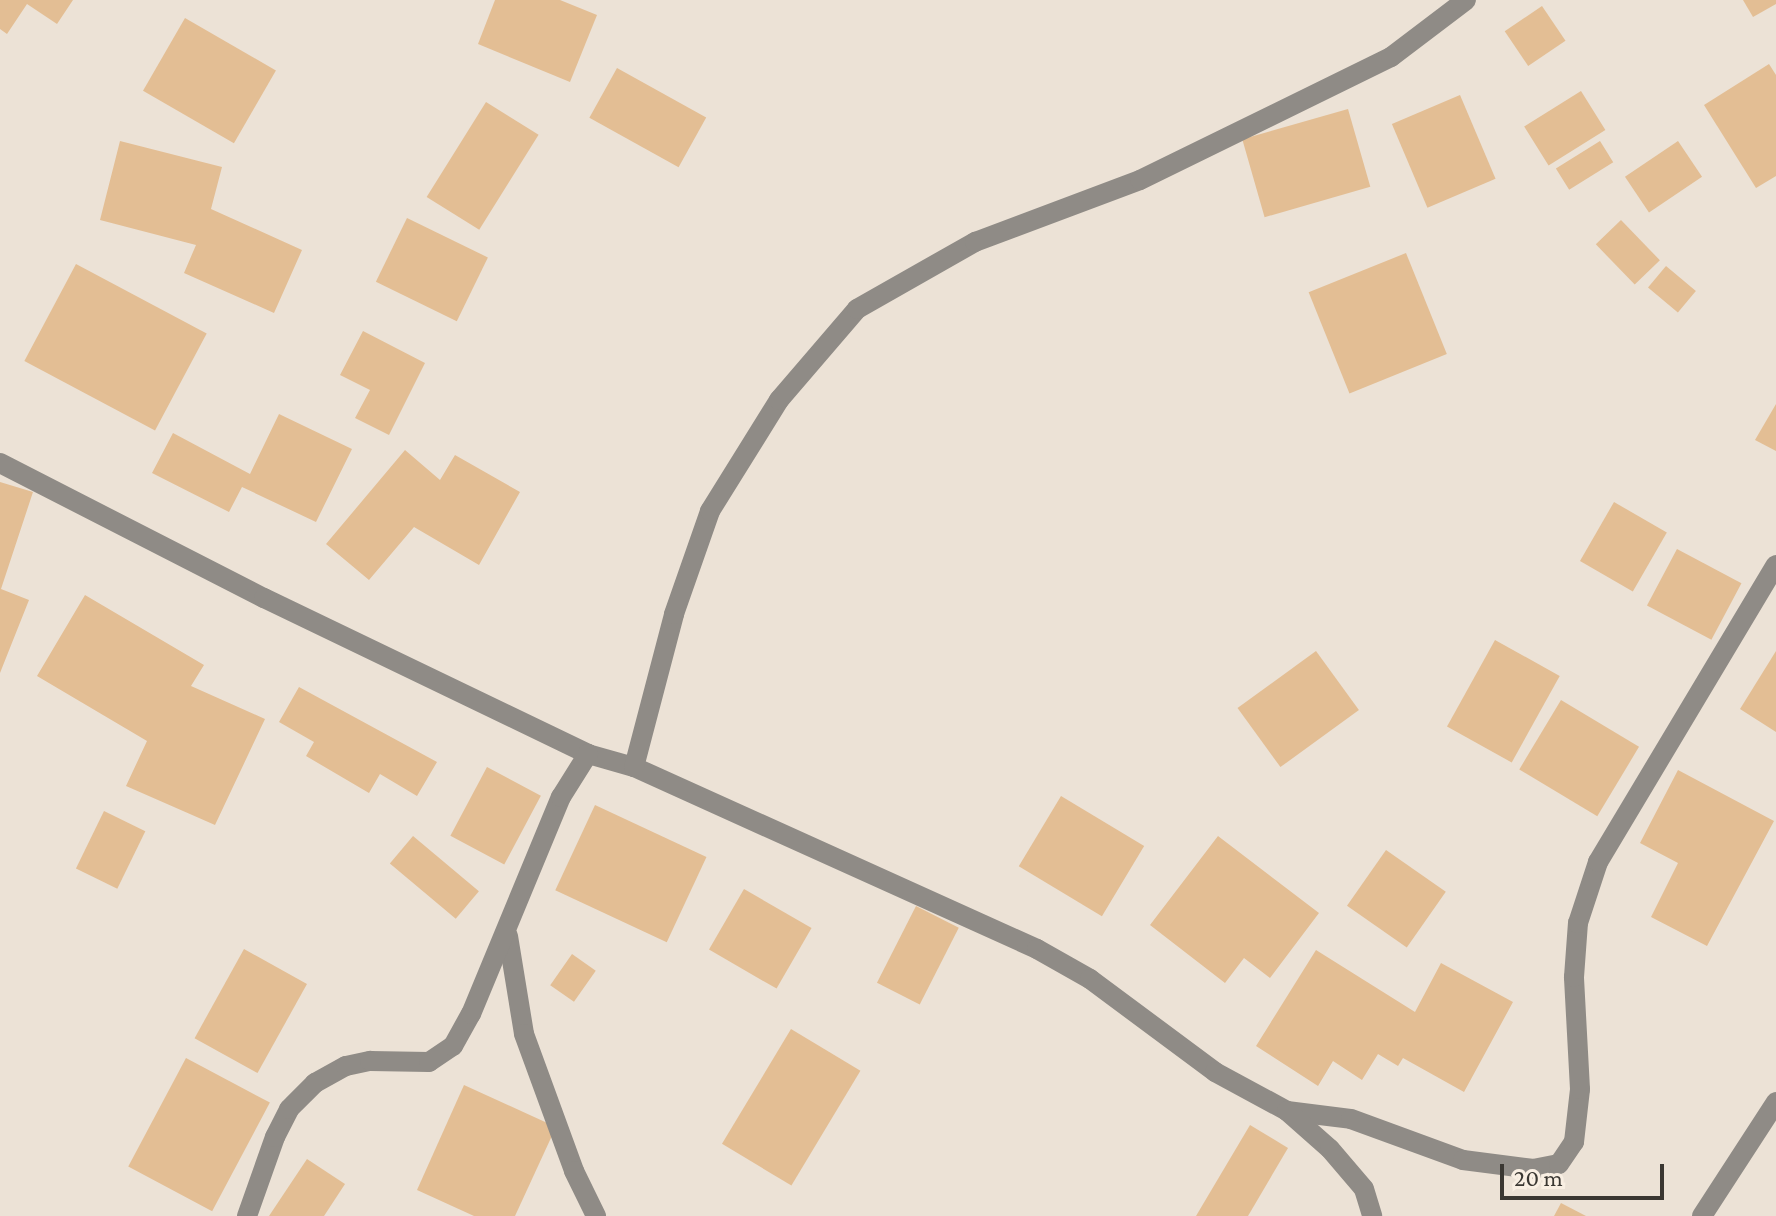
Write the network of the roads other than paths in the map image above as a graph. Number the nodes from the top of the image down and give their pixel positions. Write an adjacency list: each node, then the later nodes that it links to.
1 (1466, 0): 5 (street)
2 (0, 463): 4 (street)
3 (1776, 565): 8 (street)
4 (588, 754): 5 (street); 6 (street)
5 (634, 767): 8 (street)
6 (507, 928): 9 (street); 10 (street)
7 (1776, 1102): 12 (street)
8 (1287, 1111): 11 (street)
9 (247, 1216)
10 (596, 1216)
11 (1372, 1216)
12 (1702, 1216)

